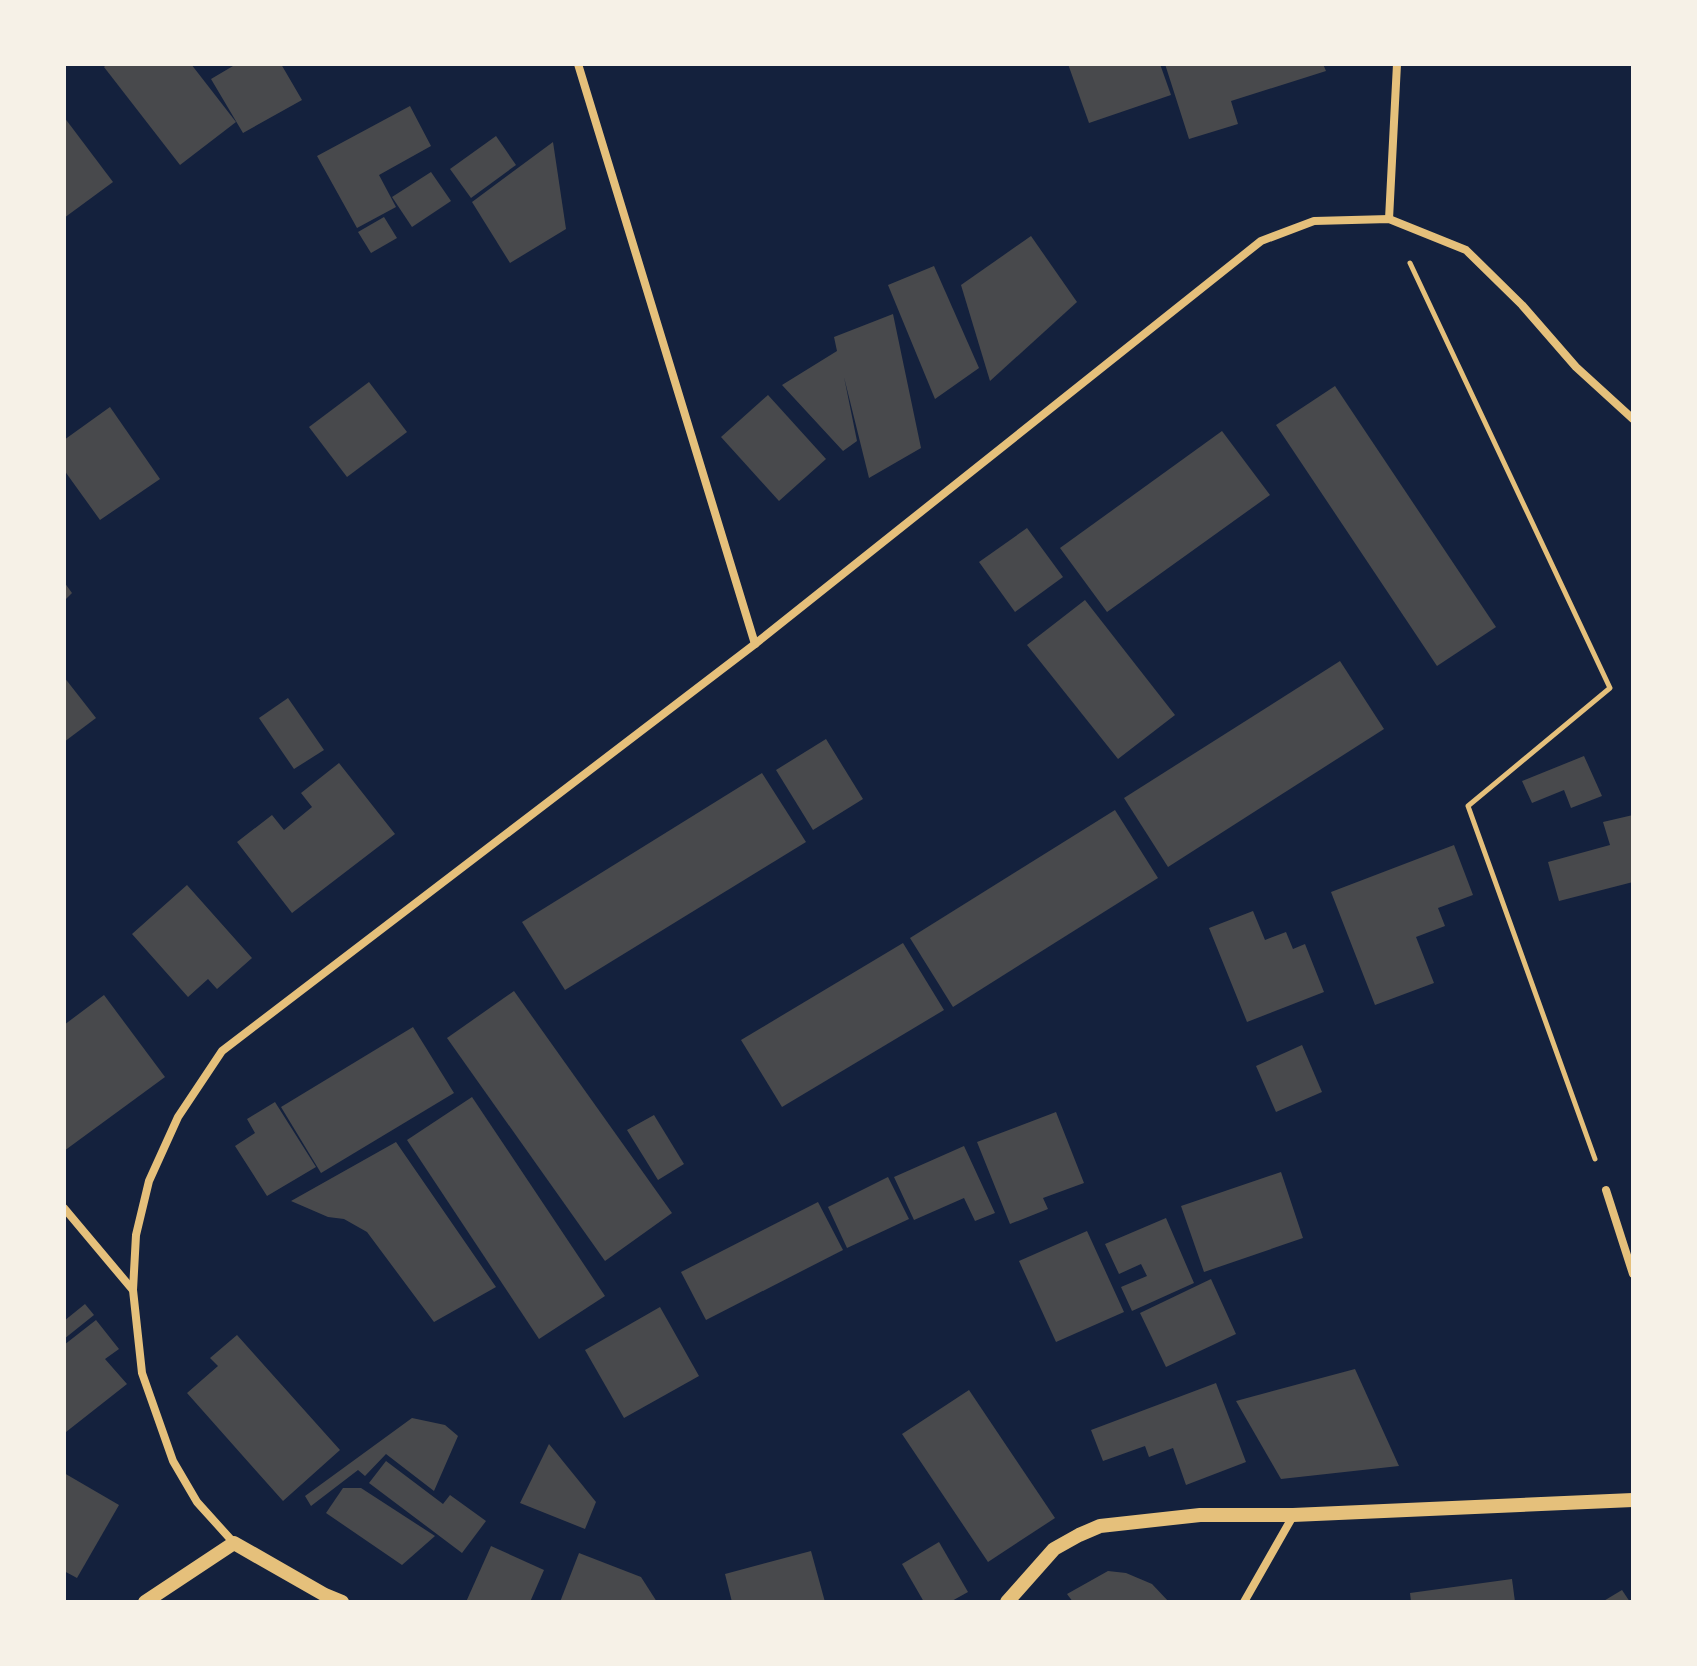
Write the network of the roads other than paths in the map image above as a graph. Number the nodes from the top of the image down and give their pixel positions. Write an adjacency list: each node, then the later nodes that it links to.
1 (578, 64): 5 (street)
2 (1397, 64): 3 (street)
3 (1389, 219): 4 (street); 5 (street)
4 (1633, 419)
5 (755, 644): 9 (street)
6 (1606, 1190): 8 (street)
7 (64, 1208): 9 (street)
8 (1633, 1274)
9 (133, 1290): 12 (street)
10 (1633, 1500): 11 (street)
11 (1293, 1515): 15 (street); 16 (street)
12 (234, 1543): 13 (street); 14 (street)
13 (145, 1602)
14 (342, 1602)
15 (1007, 1602)
16 (1244, 1602)

